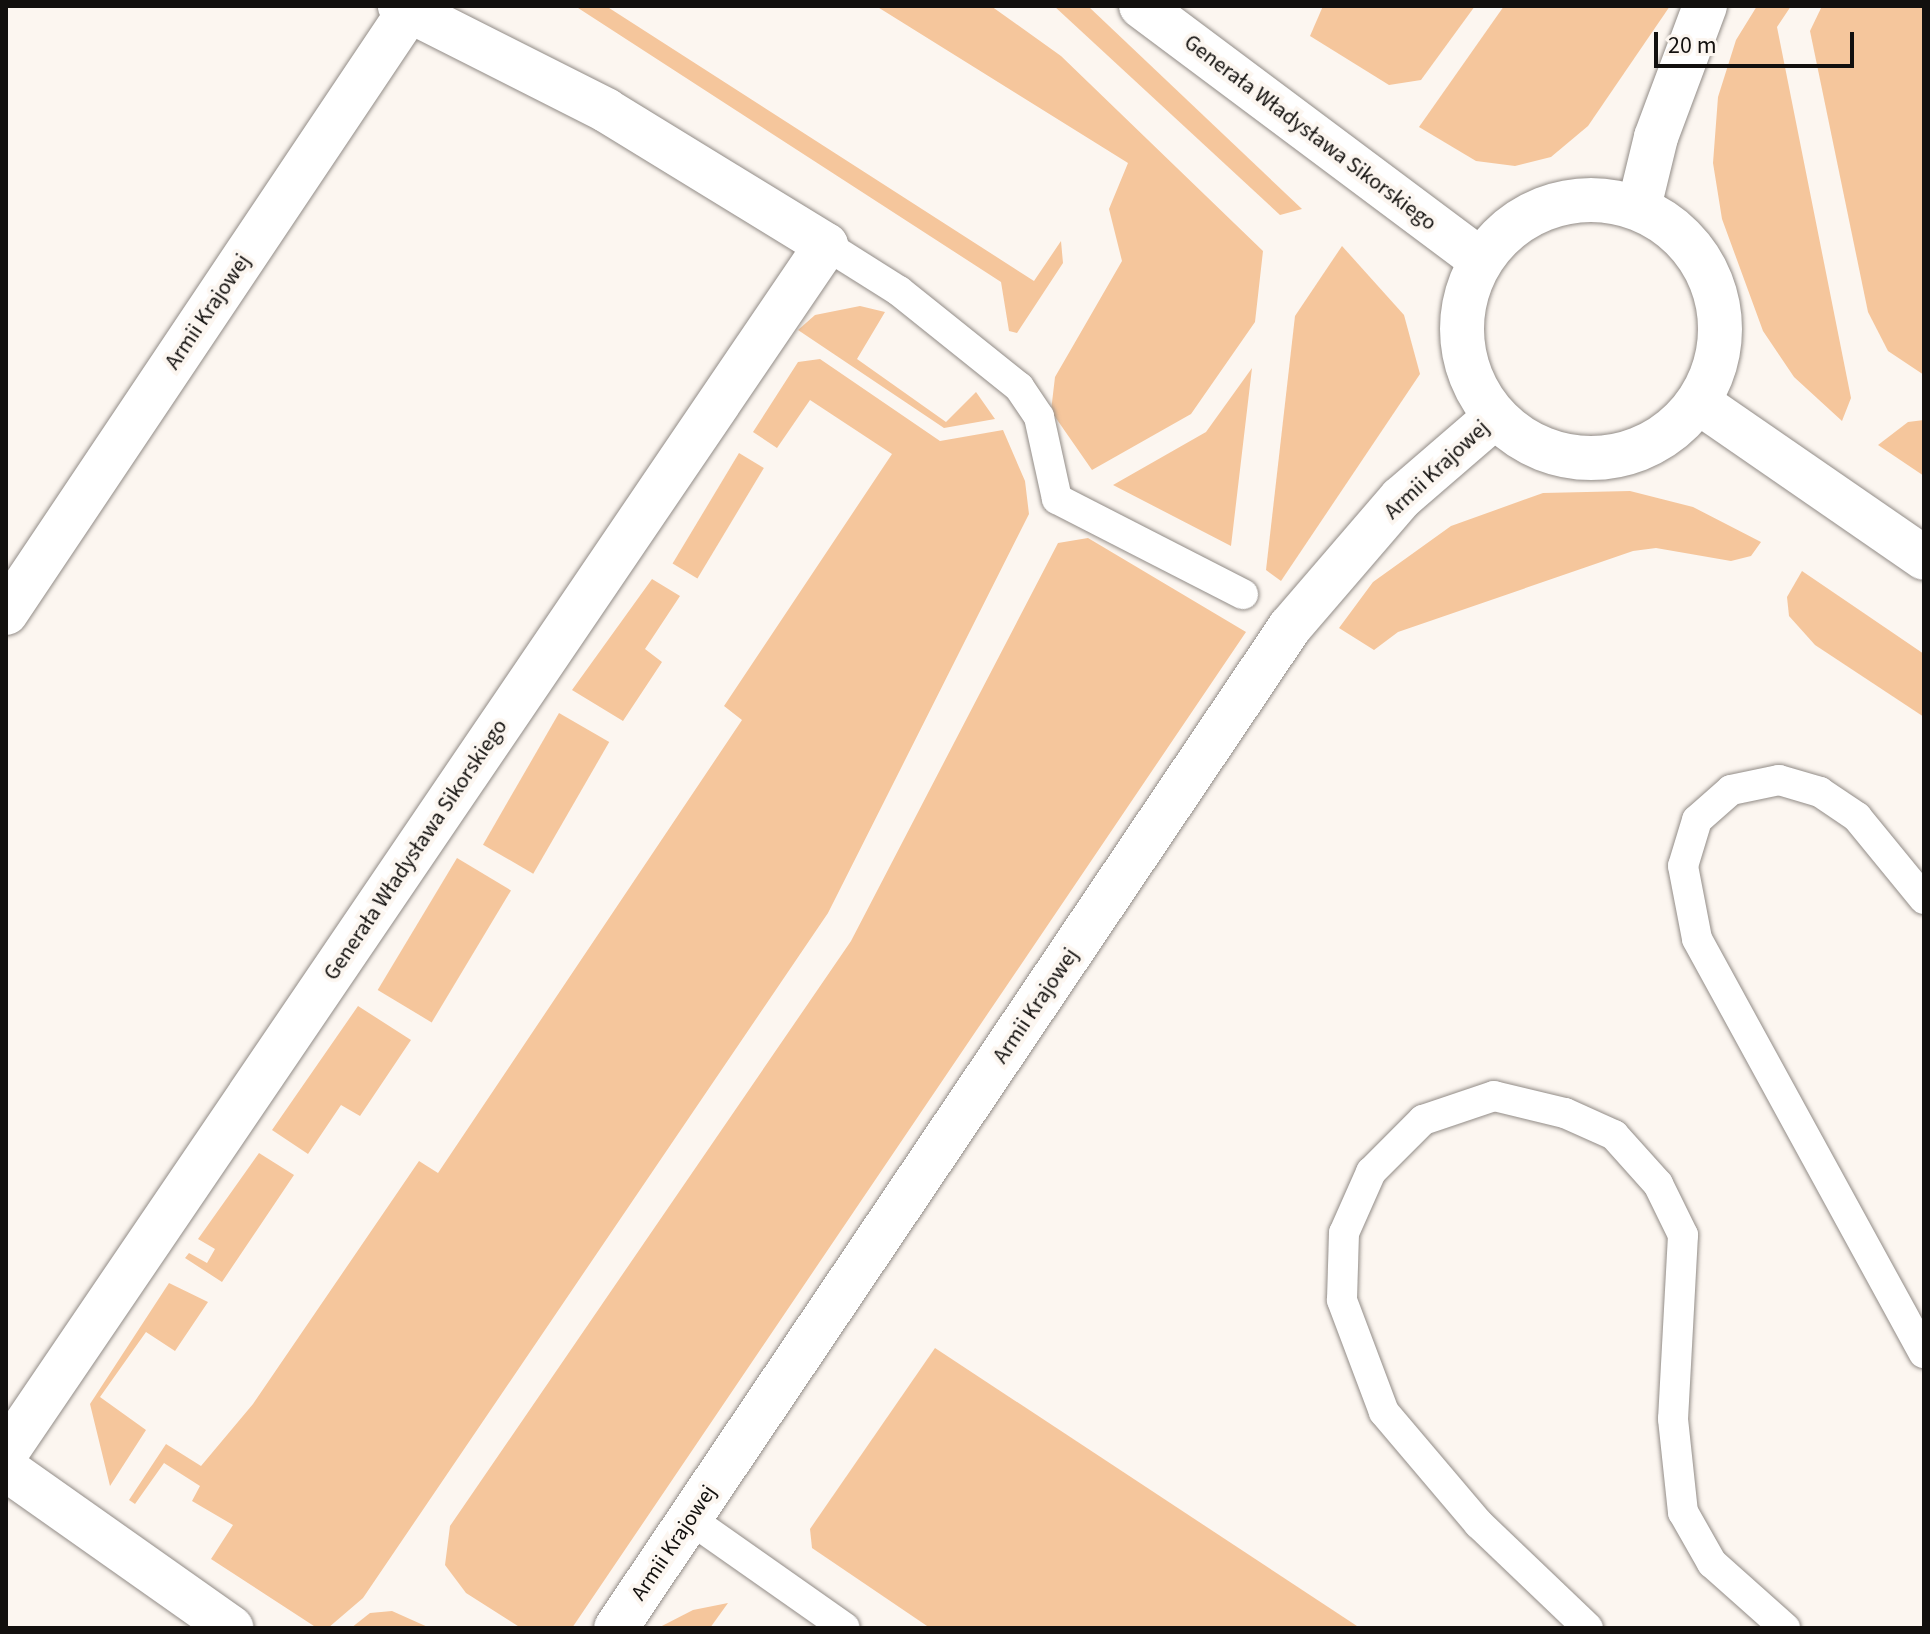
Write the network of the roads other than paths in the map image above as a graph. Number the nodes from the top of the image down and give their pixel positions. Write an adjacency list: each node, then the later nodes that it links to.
1 (1141, 6): 6 (street, Generała Władysława Sikorskiego)
2 (1705, 6): 4 (street)
3 (407, 8): 5 (street); 11 (street, Armii Krajowej)
4 (1639, 207): 6 (street); 7 (street)
5 (826, 245): 10 (lane); 14 (street, Generała Władysława Sikorskiego)
6 (1479, 259): 8 (street)
7 (1701, 404): 8 (street); 9 (street)
8 (1495, 417): 16 (street, Armii Krajowej)
9 (1924, 558)
10 (1243, 594)
11 (6, 613)
12 (1924, 899): 13 (lane)
13 (1924, 1353)
14 (6, 1453)
15 (6, 1469): 17 (street)
16 (690, 1519): 18 (street, Armii Krajowej); 19 (lane)
17 (221, 1625)
18 (616, 1628)
19 (845, 1628)
20 (1588, 1628): 21 (lane)
21 (1785, 1628)

